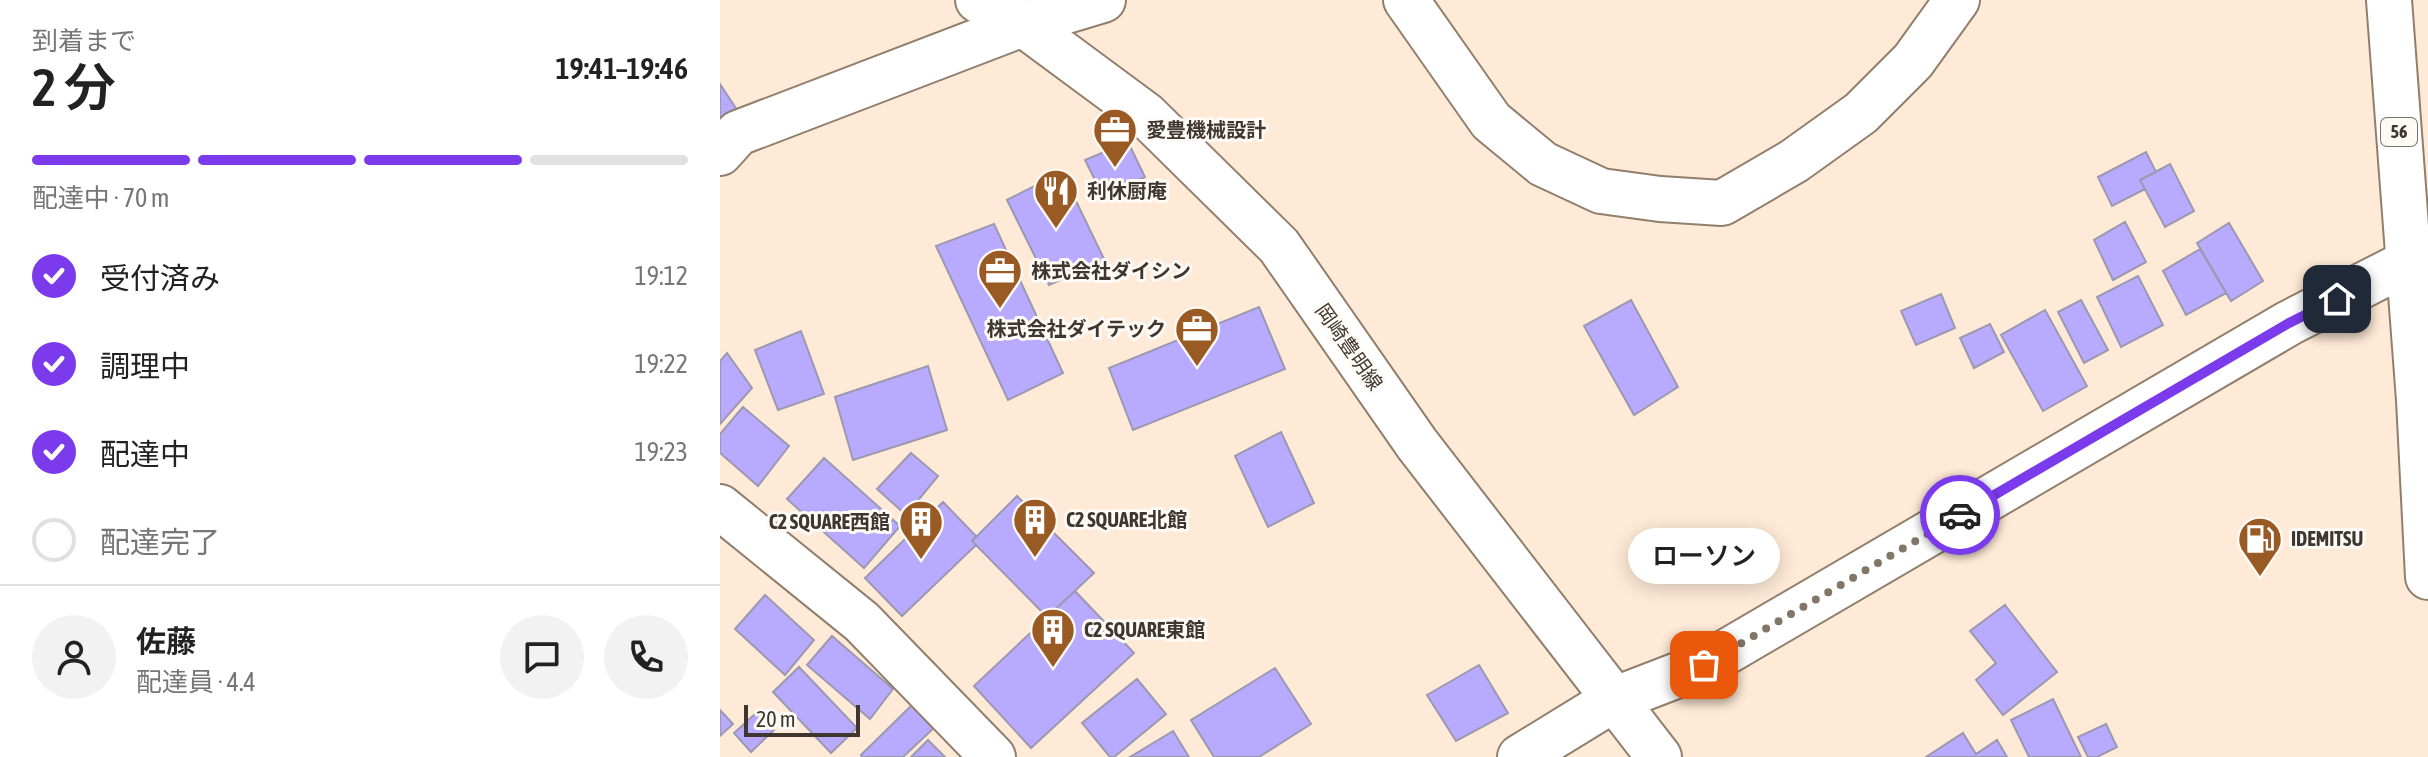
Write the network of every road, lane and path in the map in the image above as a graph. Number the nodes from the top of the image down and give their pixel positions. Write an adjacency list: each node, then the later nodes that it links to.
1 (978, 0): 6 (main road, 岡崎豊明線)
2 (1103, 0): 6 (main road)
3 (1406, 0): 4 (main road)
4 (1957, 0)
5 (2389, 0): 8 (main road, 56)
6 (1023, 24): 7 (main road); 11 (main road, 岡崎豊明線)
7 (720, 153)
8 (2418, 258): 10 (main road, 56); 11 (main road)
9 (720, 507): 12 (main road)
10 (2428, 577)
11 (1613, 700): 13 (main road); 14 (main road, 岡崎豊明線)
12 (993, 757)
13 (1520, 757)
14 (1659, 757)

